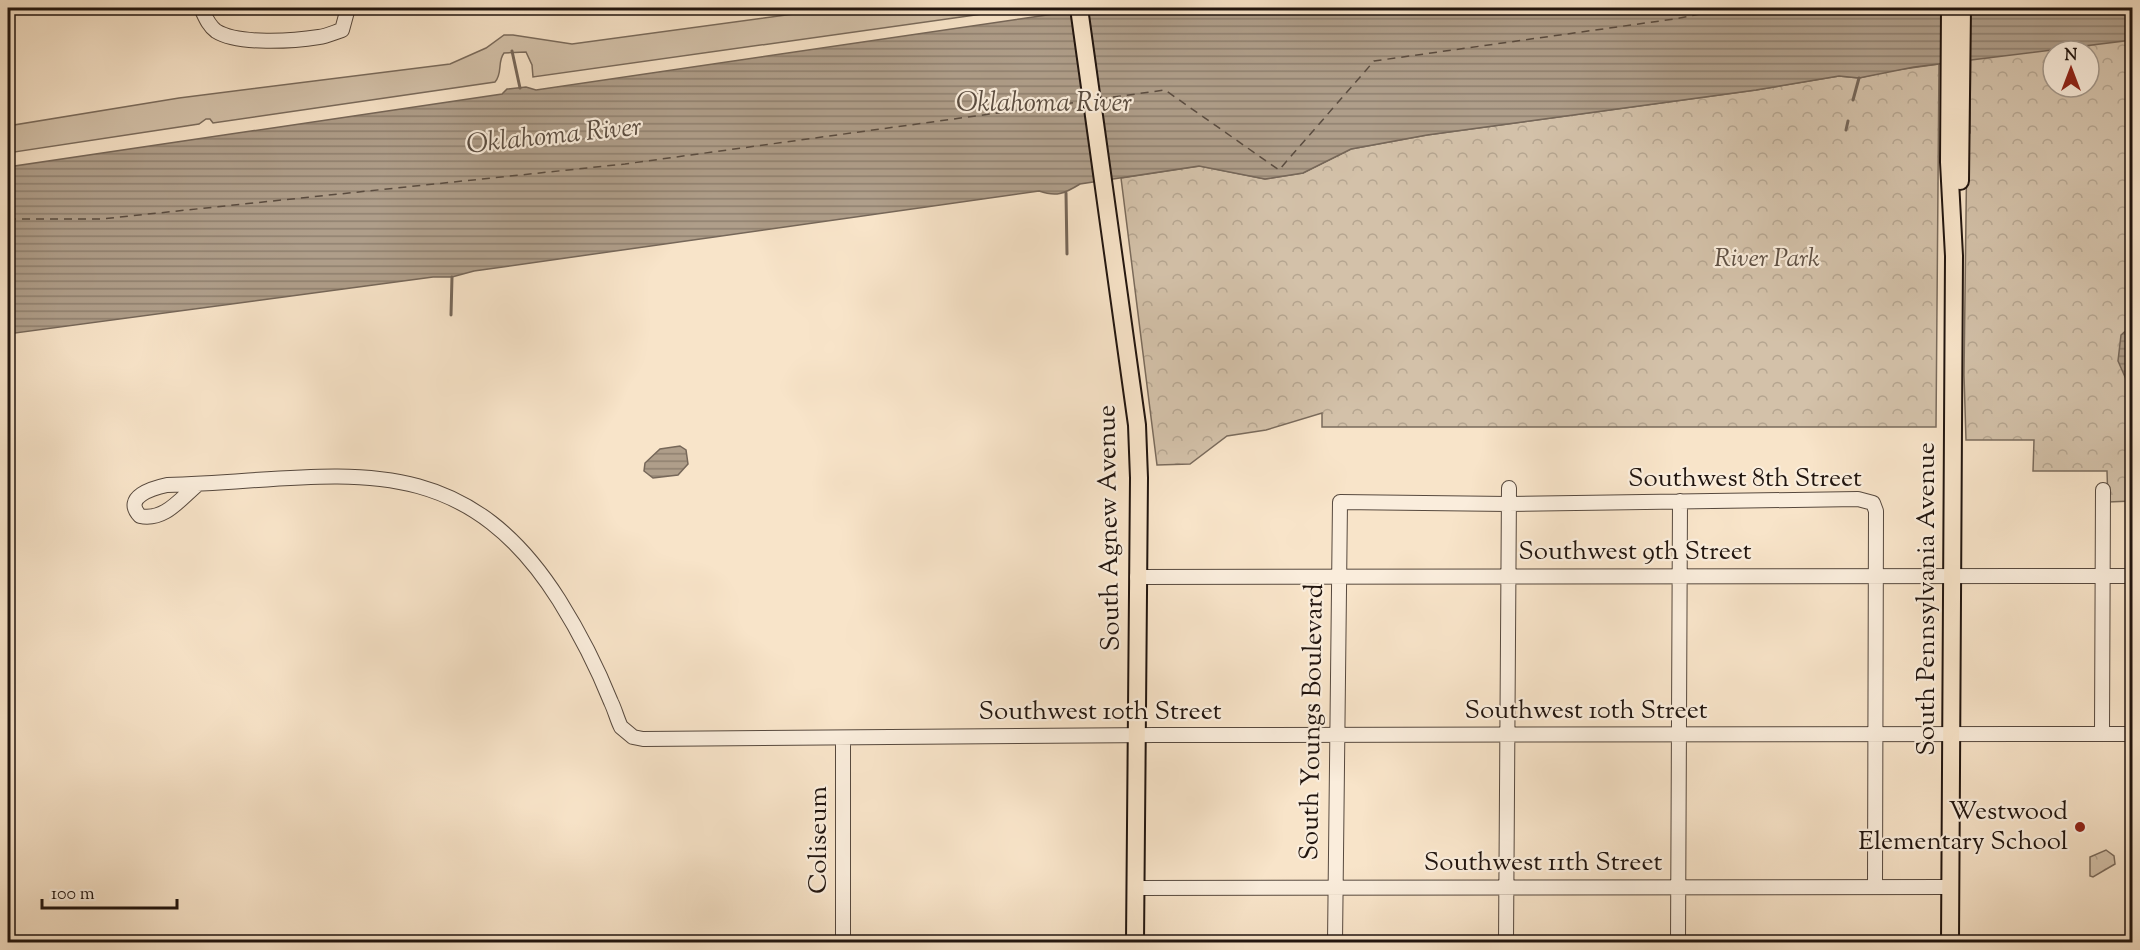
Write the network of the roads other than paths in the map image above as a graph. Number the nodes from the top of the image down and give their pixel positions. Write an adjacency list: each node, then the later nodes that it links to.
1 (201, 8): 2 (street)
2 (348, 8)
3 (1079, 8): 19 (main road, South Agnew Avenue)
4 (1950, 8): 6 (main road, South Pennsylvania Avenue)
5 (1962, 8): 6 (main road, South Pennsylvania Avenue)
6 (1955, 138): 16 (main road, South Pennsylvania Avenue)
7 (198, 484): 29 (street, Southwest 10th Street)
8 (1509, 488): 12 (street)
9 (2103, 490): 17 (street)
10 (1680, 501): 12 (street, Southwest 8th Street); 14 (street); 15 (street, Southwest 8th Street)
11 (1340, 502): 12 (street, Southwest 8th Street); 20 (street, South Youngs Boulevard)
12 (1508, 504): 13 (street)
13 (1509, 576): 14 (street, Southwest 9th Street); 20 (street, Southwest 9th Street); 27 (street)
14 (1682, 576): 15 (street, Southwest 9th Street); 21 (street)
15 (1876, 576): 16 (street, Southwest 9th Street); 22 (street, Southwest 8th Street)
16 (1952, 576): 17 (street, Southwest 9th Street); 23 (main road, South Pennsylvania Avenue)
17 (2104, 576): 18 (street, Southwest 9th Street); 24 (street)
18 (2133, 576)
19 (1137, 577): 20 (street, Southwest 9th Street); 26 (main road, South Agnew Avenue)
20 (1338, 578): 28 (street, South Youngs Boulevard)
21 (1680, 734): 22 (street, Southwest 10th Street); 27 (street, Southwest 10th Street); 32 (street)
22 (1876, 734): 23 (street, Southwest 10th Street); 33 (street, Southwest 8th Street)
23 (1951, 734): 24 (street, Southwest 10th Street); 34 (main road, South Pennsylvania Avenue)
24 (2102, 734): 25 (street, Southwest 10th Street)
25 (2133, 734)
26 (1137, 735): 28 (street, Southwest 10th Street); 29 (street, Southwest 10th Street); 35 (main road, South Agnew Avenue)
27 (1507, 735): 28 (street, Southwest 10th Street); 31 (street)
28 (1338, 736): 30 (street, South Youngs Boulevard)
29 (843, 738): 36 (street, Coliseum)
30 (1335, 887): 31 (street, Southwest 11th Street); 35 (street, Southwest 11th Street); 38 (street, South Youngs Boulevard)
31 (1506, 887): 32 (street, Southwest 11th Street); 39 (street)
32 (1679, 887): 33 (street, Southwest 11th Street); 40 (street)
33 (1875, 887): 34 (street, Southwest 11th Street)
34 (1951, 887): 41 (main road, South Pennsylvania Avenue)
35 (1136, 888): 37 (main road, South Agnew Avenue)
36 (843, 942)
37 (1136, 942)
38 (1335, 942)
39 (1506, 942)
40 (1678, 942)
41 (1950, 942)

